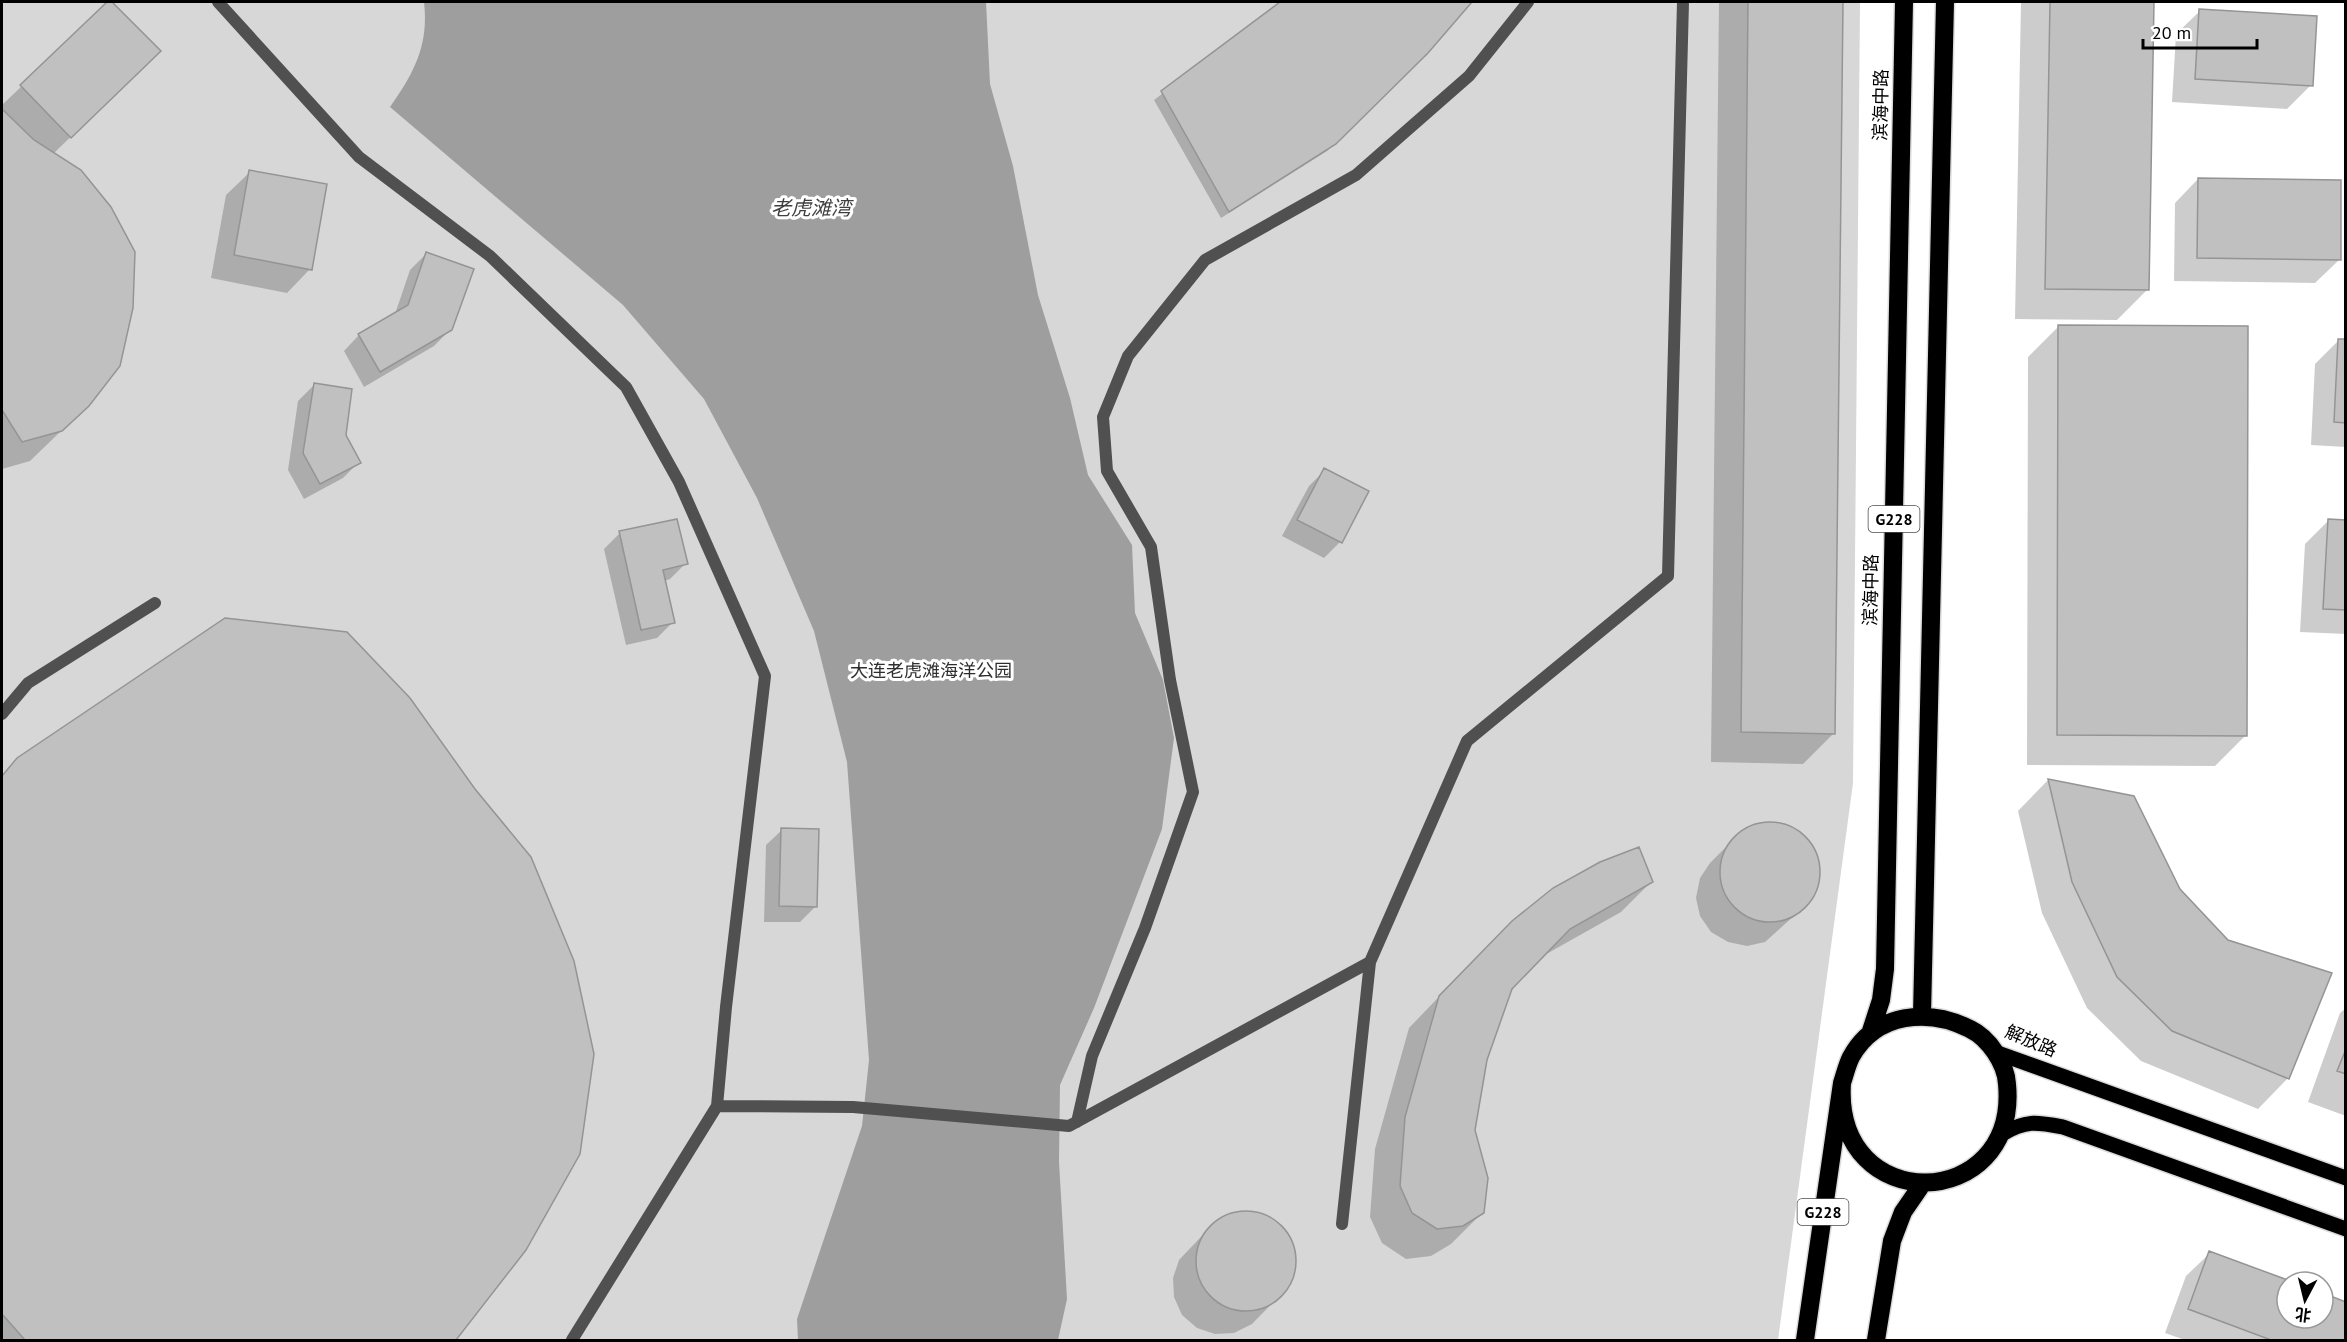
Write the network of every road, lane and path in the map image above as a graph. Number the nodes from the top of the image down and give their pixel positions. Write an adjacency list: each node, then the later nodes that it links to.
1 (218, 2): 13 (street)
2 (1528, 2): 14 (street)
3 (1683, 2): 8 (street)
4 (1904, 2): 10 (highway, 滨海中路 / G228)
5 (1945, 2): 9 (highway, G228)
6 (155, 603): 7 (street)
7 (2, 714)
8 (1370, 962): 14 (street); 18 (street)
9 (1922, 1015): 10 (highway, 解放路 / G228); 11 (highway, 解放路 / G228)
10 (1870, 1034): 12 (highway, 解放路 / G228)
11 (1995, 1052): 15 (highway, G228); 16 (main road, 解放路)
12 (1842, 1083): 17 (highway, G228); 21 (highway, 解放路 / G228)
13 (717, 1106): 14 (street); 20 (street)
14 (1073, 1124)
15 (2002, 1134): 17 (highway, G228); 19 (main road)
16 (2346, 1178)
17 (1923, 1183): 22 (highway)
18 (1342, 1224)
19 (2346, 1229)
20 (572, 1341)
21 (1805, 1341)
22 (1876, 1341)

